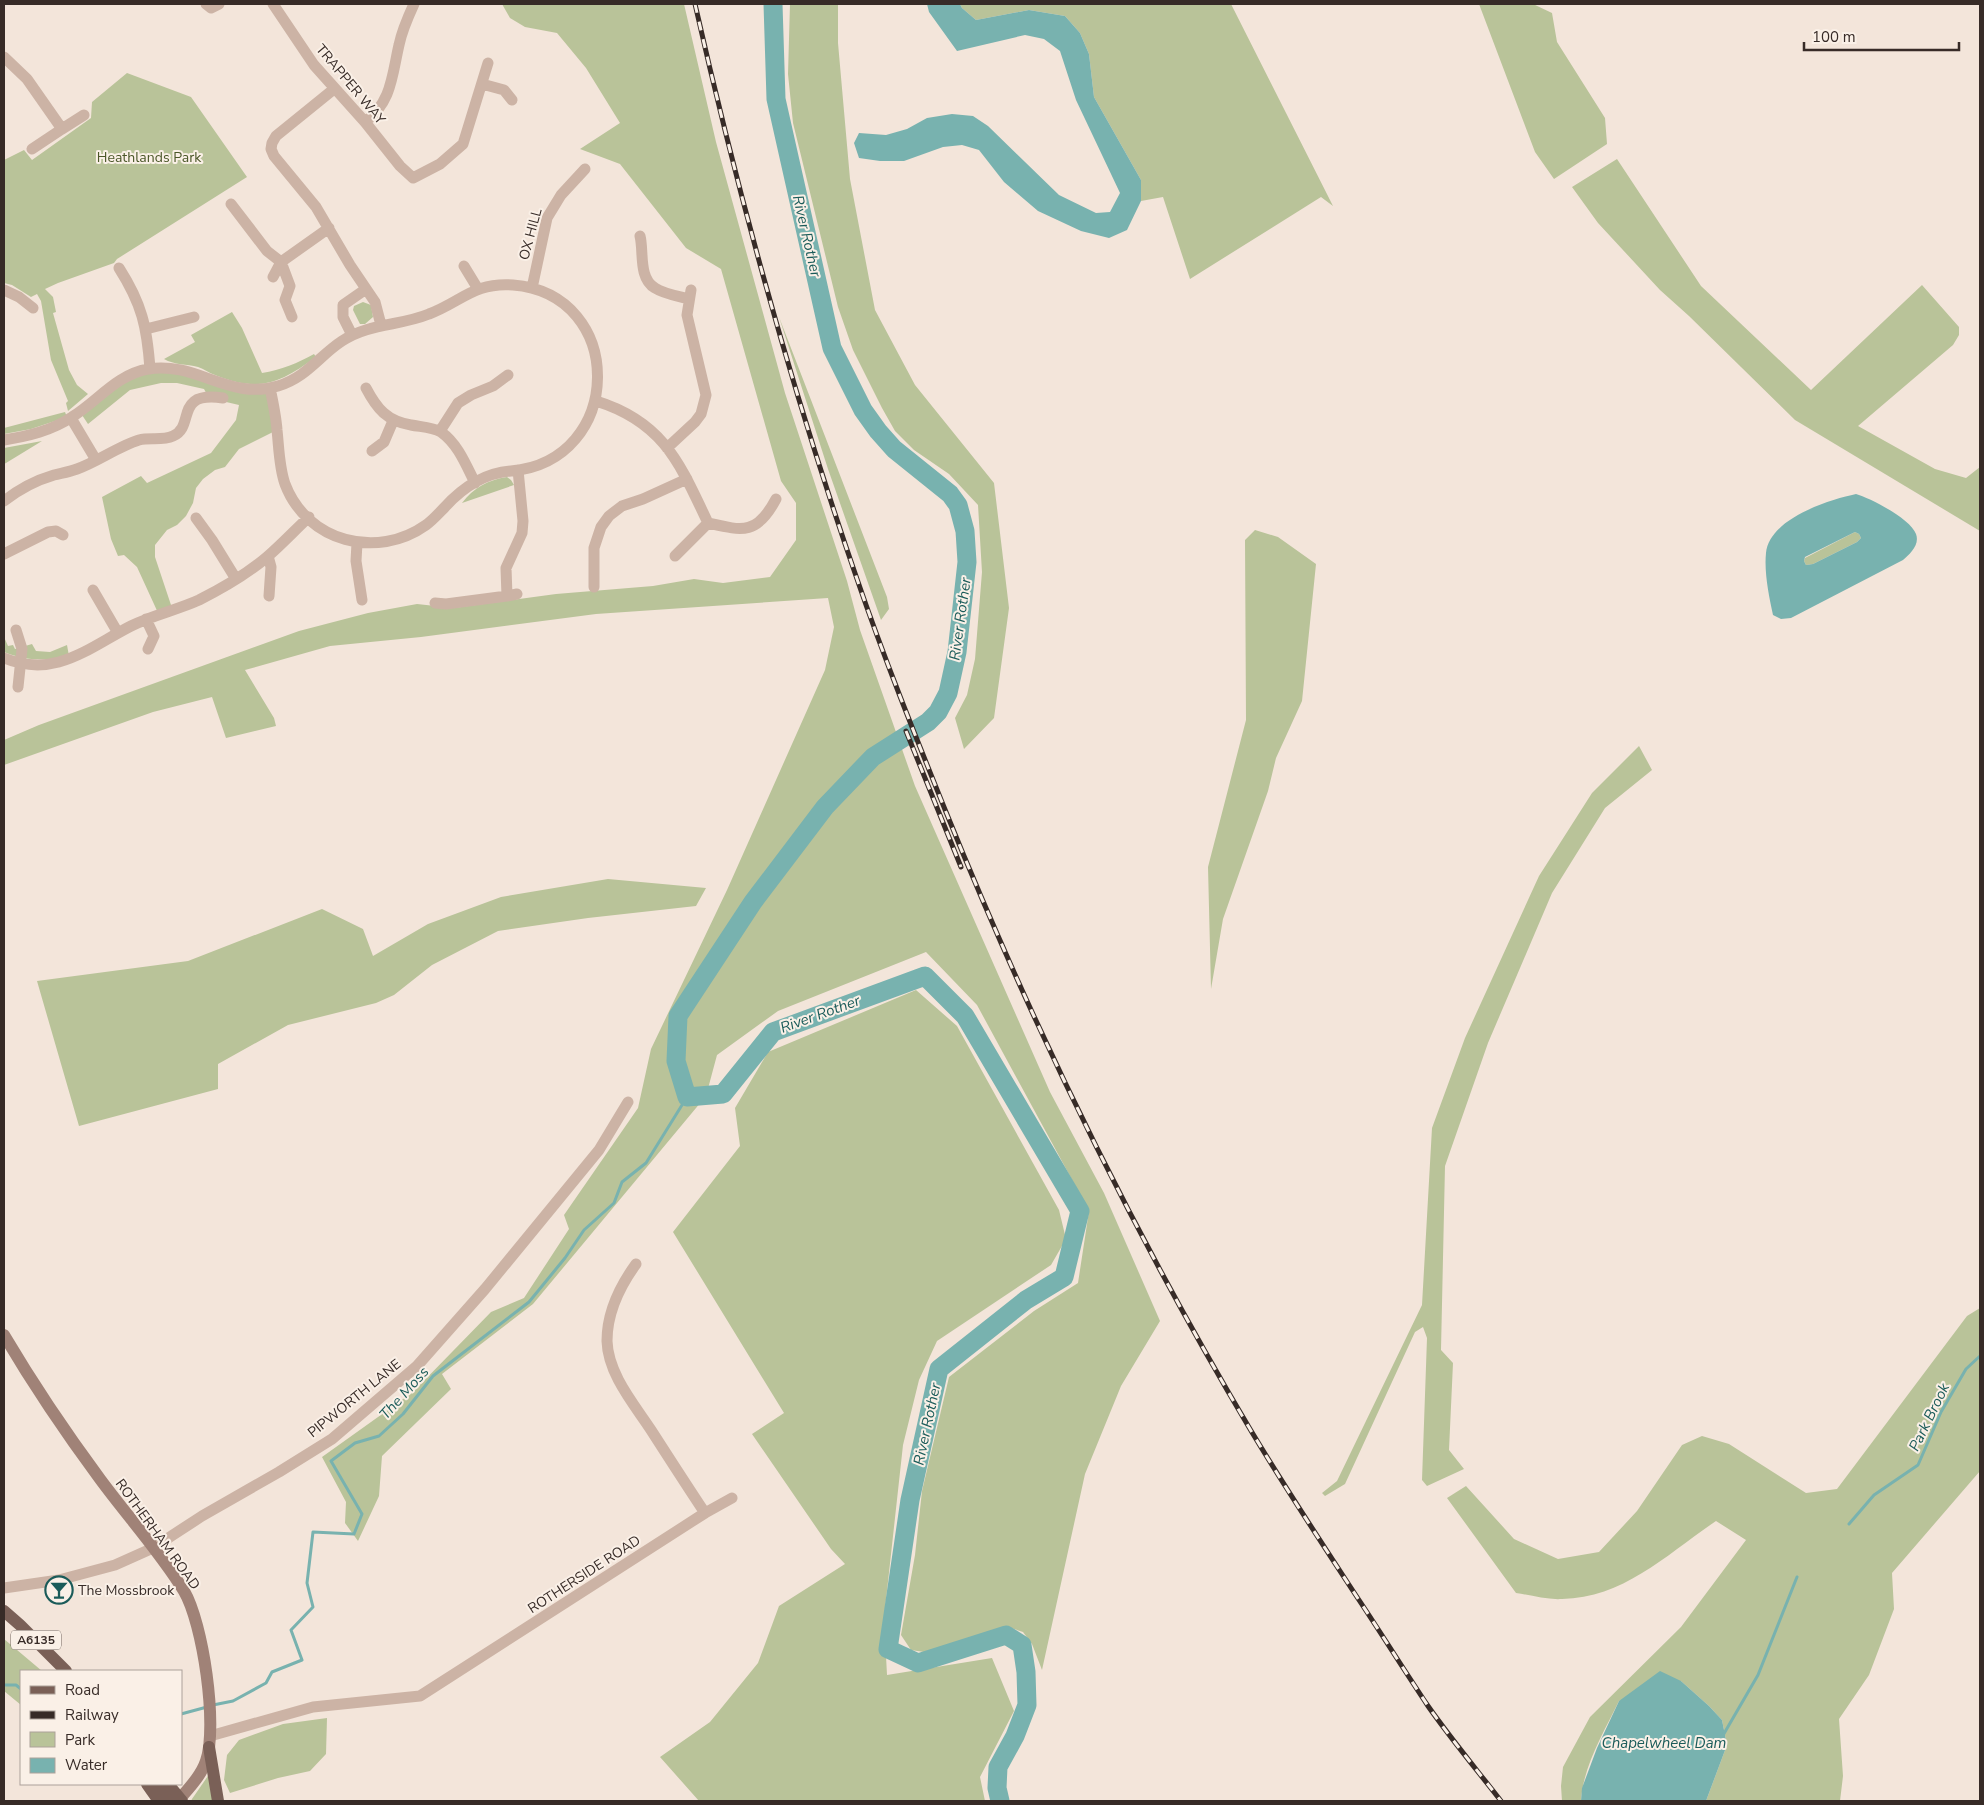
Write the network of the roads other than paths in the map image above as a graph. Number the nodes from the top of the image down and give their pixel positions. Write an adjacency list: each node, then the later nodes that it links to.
1 (206, 4): 2 (street)
2 (219, 4)
3 (273, 4): 8 (street, TRAPPER WAY)
4 (414, 4): 11 (street)
5 (4, 57): 12 (street)
6 (488, 63): 7 (street)
7 (482, 84): 9 (street); 11 (street, TRAPPER WAY)
8 (334, 89): 11 (street, TRAPPER WAY); 16 (street)
9 (512, 100)
10 (84, 114): 12 (street)
11 (365, 122)
12 (62, 129): 13 (street)
13 (32, 149)
14 (585, 168): 22 (street, OX HILL)
15 (231, 204): 18 (street)
16 (329, 228): 18 (street); 23 (street)
17 (640, 236): 42 (street)
18 (281, 262): 21 (street); 27 (street)
19 (464, 266): 24 (street)
20 (119, 268): 30 (street)
21 (273, 277)
22 (532, 288): 24 (street); 37 (street)
23 (366, 289): 29 (street); 31 (street)
24 (478, 289): 29 (street)
25 (4, 290): 26 (street)
26 (33, 308)
27 (292, 317)
28 (194, 318): 30 (street)
29 (381, 325): 31 (street)
30 (146, 330): 32 (street)
31 (352, 335): 34 (street)
32 (150, 369): 34 (street); 38 (street)
33 (508, 375): 40 (street)
34 (270, 388): 50 (street)
35 (366, 388): 39 (street)
36 (223, 398): 44 (street)
37 (596, 401): 42 (street); 45 (street)
38 (71, 418): 41 (street); 44 (street)
39 (393, 421): 40 (street); 43 (street)
40 (440, 431): 47 (street)
41 (4, 440)
42 (667, 448): 46 (street)
43 (372, 452)
44 (96, 460): 49 (street)
45 (518, 470): 47 (street); 63 (street)
46 (687, 479): 52 (street); 59 (street)
47 (475, 482): 54 (street)
48 (776, 499): 52 (street)
49 (4, 501)
50 (309, 517): 54 (street); 56 (street)
51 (196, 518): 58 (street)
52 (708, 523): 57 (street)
53 (63, 535): 55 (street)
54 (357, 543): 62 (street)
55 (4, 554)
56 (268, 556): 58 (street); 61 (street)
57 (675, 556)
58 (236, 579): 64 (street)
59 (594, 588)
60 (93, 590): 66 (street)
61 (269, 596)
62 (362, 600)
63 (435, 603)
64 (146, 619): 66 (street); 67 (street)
65 (16, 630): 69 (street)
66 (118, 633): 69 (street)
67 (148, 649)
68 (4, 658): 69 (street)
69 (20, 664): 70 (street)
70 (18, 687)
71 (628, 1102): 76 (street, PIPWORTH LANE)
72 (636, 1264): 75 (street)
73 (4, 1335): 76 (main road, ROTHERHAM ROAD)
74 (732, 1498): 75 (street, ROTHERSIDE ROAD)
75 (705, 1514): 80 (street, ROTHERSIDE ROAD)
76 (153, 1548): 77 (street, PIPWORTH LANE); 80 (main road, ROTHERHAM ROAD)
77 (4, 1588)
78 (4, 1611): 79 (main road, A6135)
79 (65, 1670)
80 (209, 1741): 85 (main road, ROTHERHAM ROAD); 86 (main road)
81 (149, 1785): 84 (main road)
82 (160, 1785): 85 (main road)
83 (169, 1785): 85 (main road)
84 (159, 1801)
85 (177, 1801)
86 (218, 1801)

